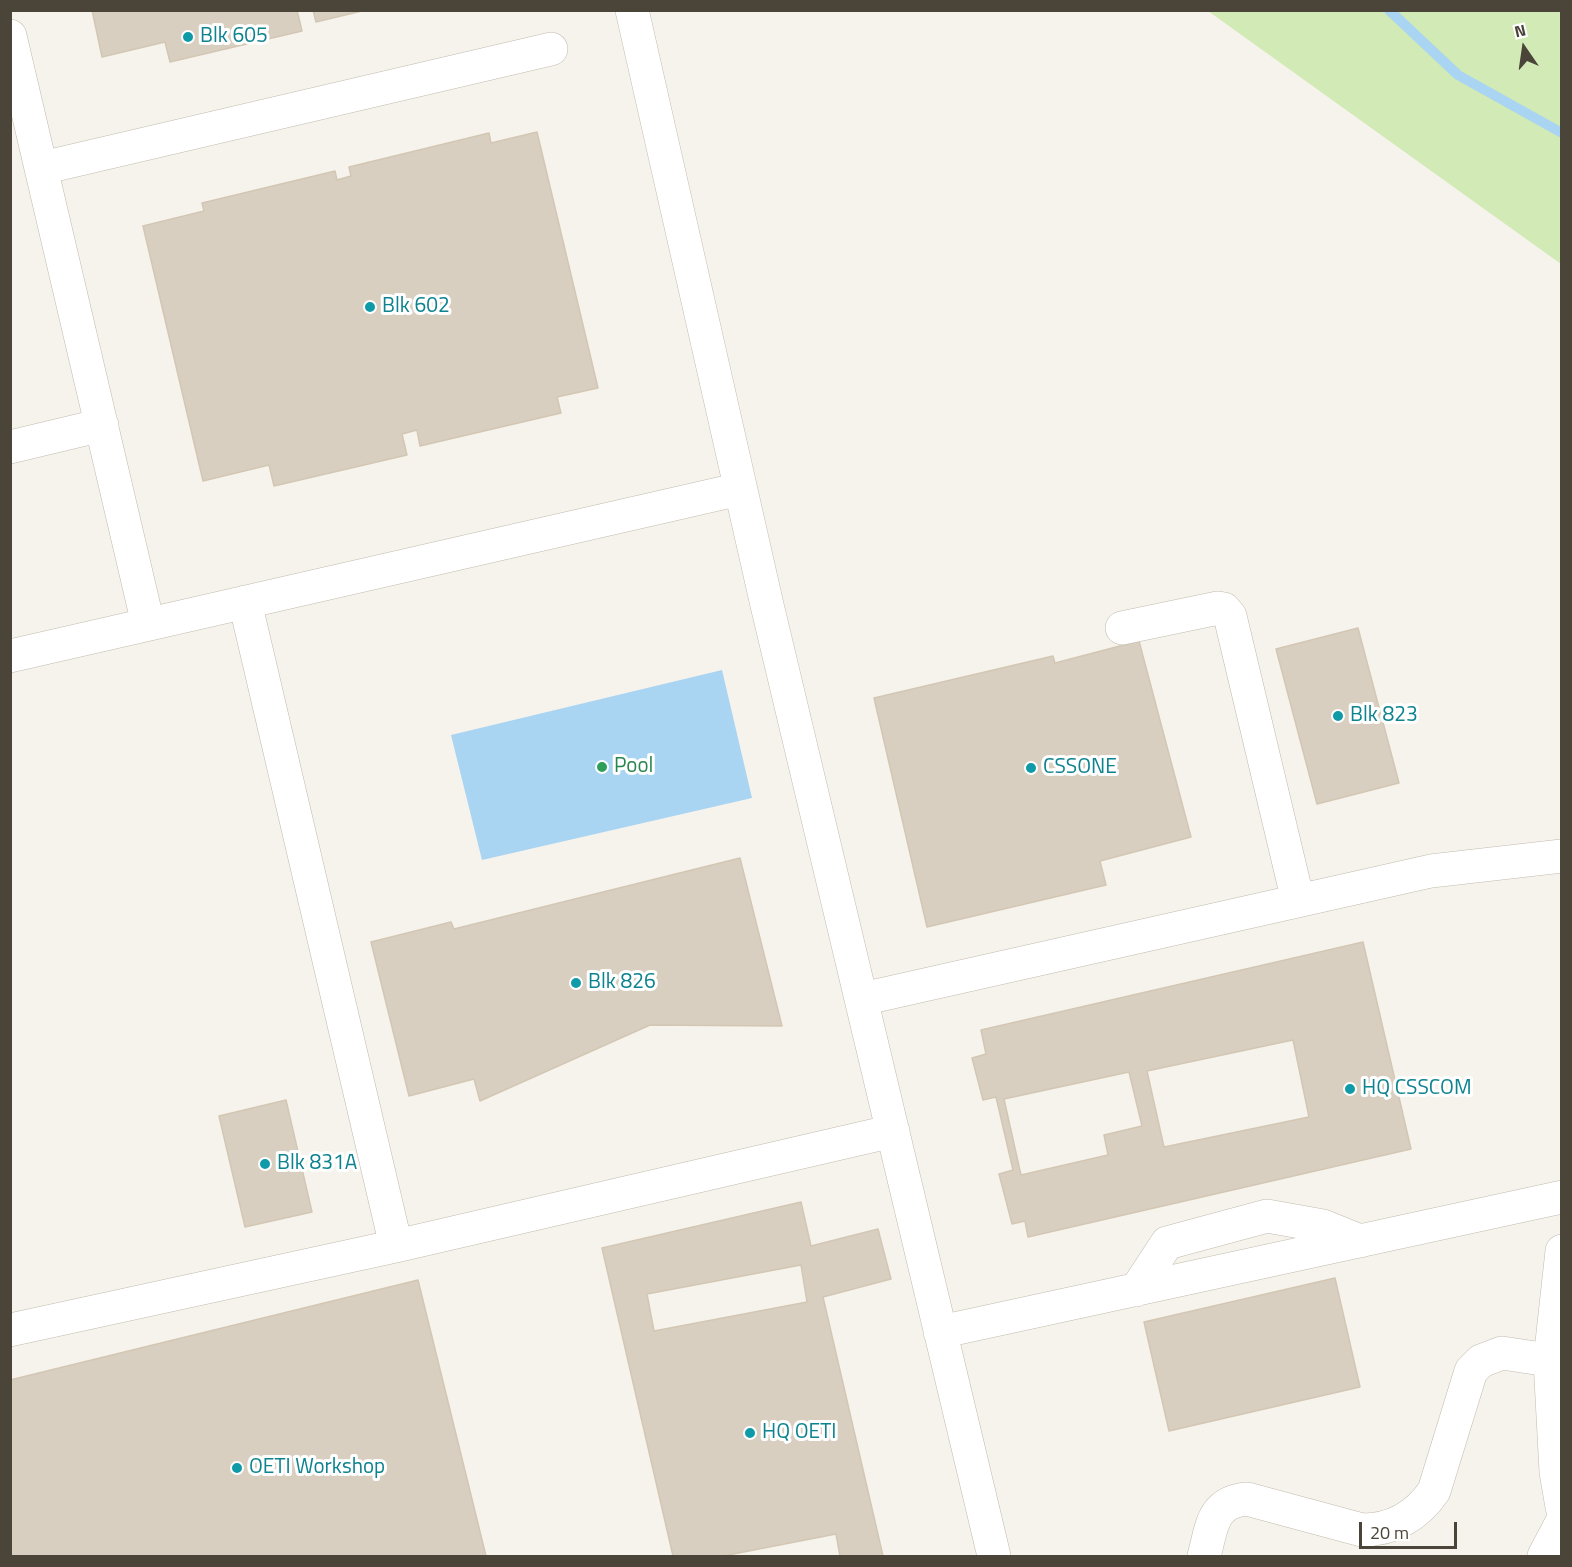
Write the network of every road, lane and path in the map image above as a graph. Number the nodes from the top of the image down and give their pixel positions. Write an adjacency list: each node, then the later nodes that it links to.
1 (632, 10): 7 (lane)
2 (10, 36): 4 (lane)
3 (551, 49): 4 (lane)
4 (42, 168): 5 (lane)
5 (102, 425): 6 (lane); 9 (lane)
6 (10, 447)
7 (740, 489): 8 (lane); 14 (lane)
8 (245, 602): 9 (lane); 18 (lane)
9 (148, 624): 11 (lane)
10 (1122, 628): 13 (lane)
11 (10, 656)
12 (1562, 856): 13 (lane)
13 (1298, 901): 14 (lane)
14 (862, 999): 15 (lane)
15 (893, 1131): 18 (lane); 22 (lane)
16 (1562, 1197): 17 (lane)
17 (1360, 1241): 20 (lane); 20 (lane)
18 (396, 1246): 21 (lane)
19 (1562, 1251): 23 (lane)
20 (1136, 1290): 22 (lane)
21 (10, 1330)
22 (940, 1332): 26 (lane)
23 (1556, 1361): 24 (lane); 27 (lane)
24 (1562, 1507)
25 (1562, 1522): 28 (lane)
26 (994, 1557)
27 (1204, 1557)
28 (1544, 1557)

